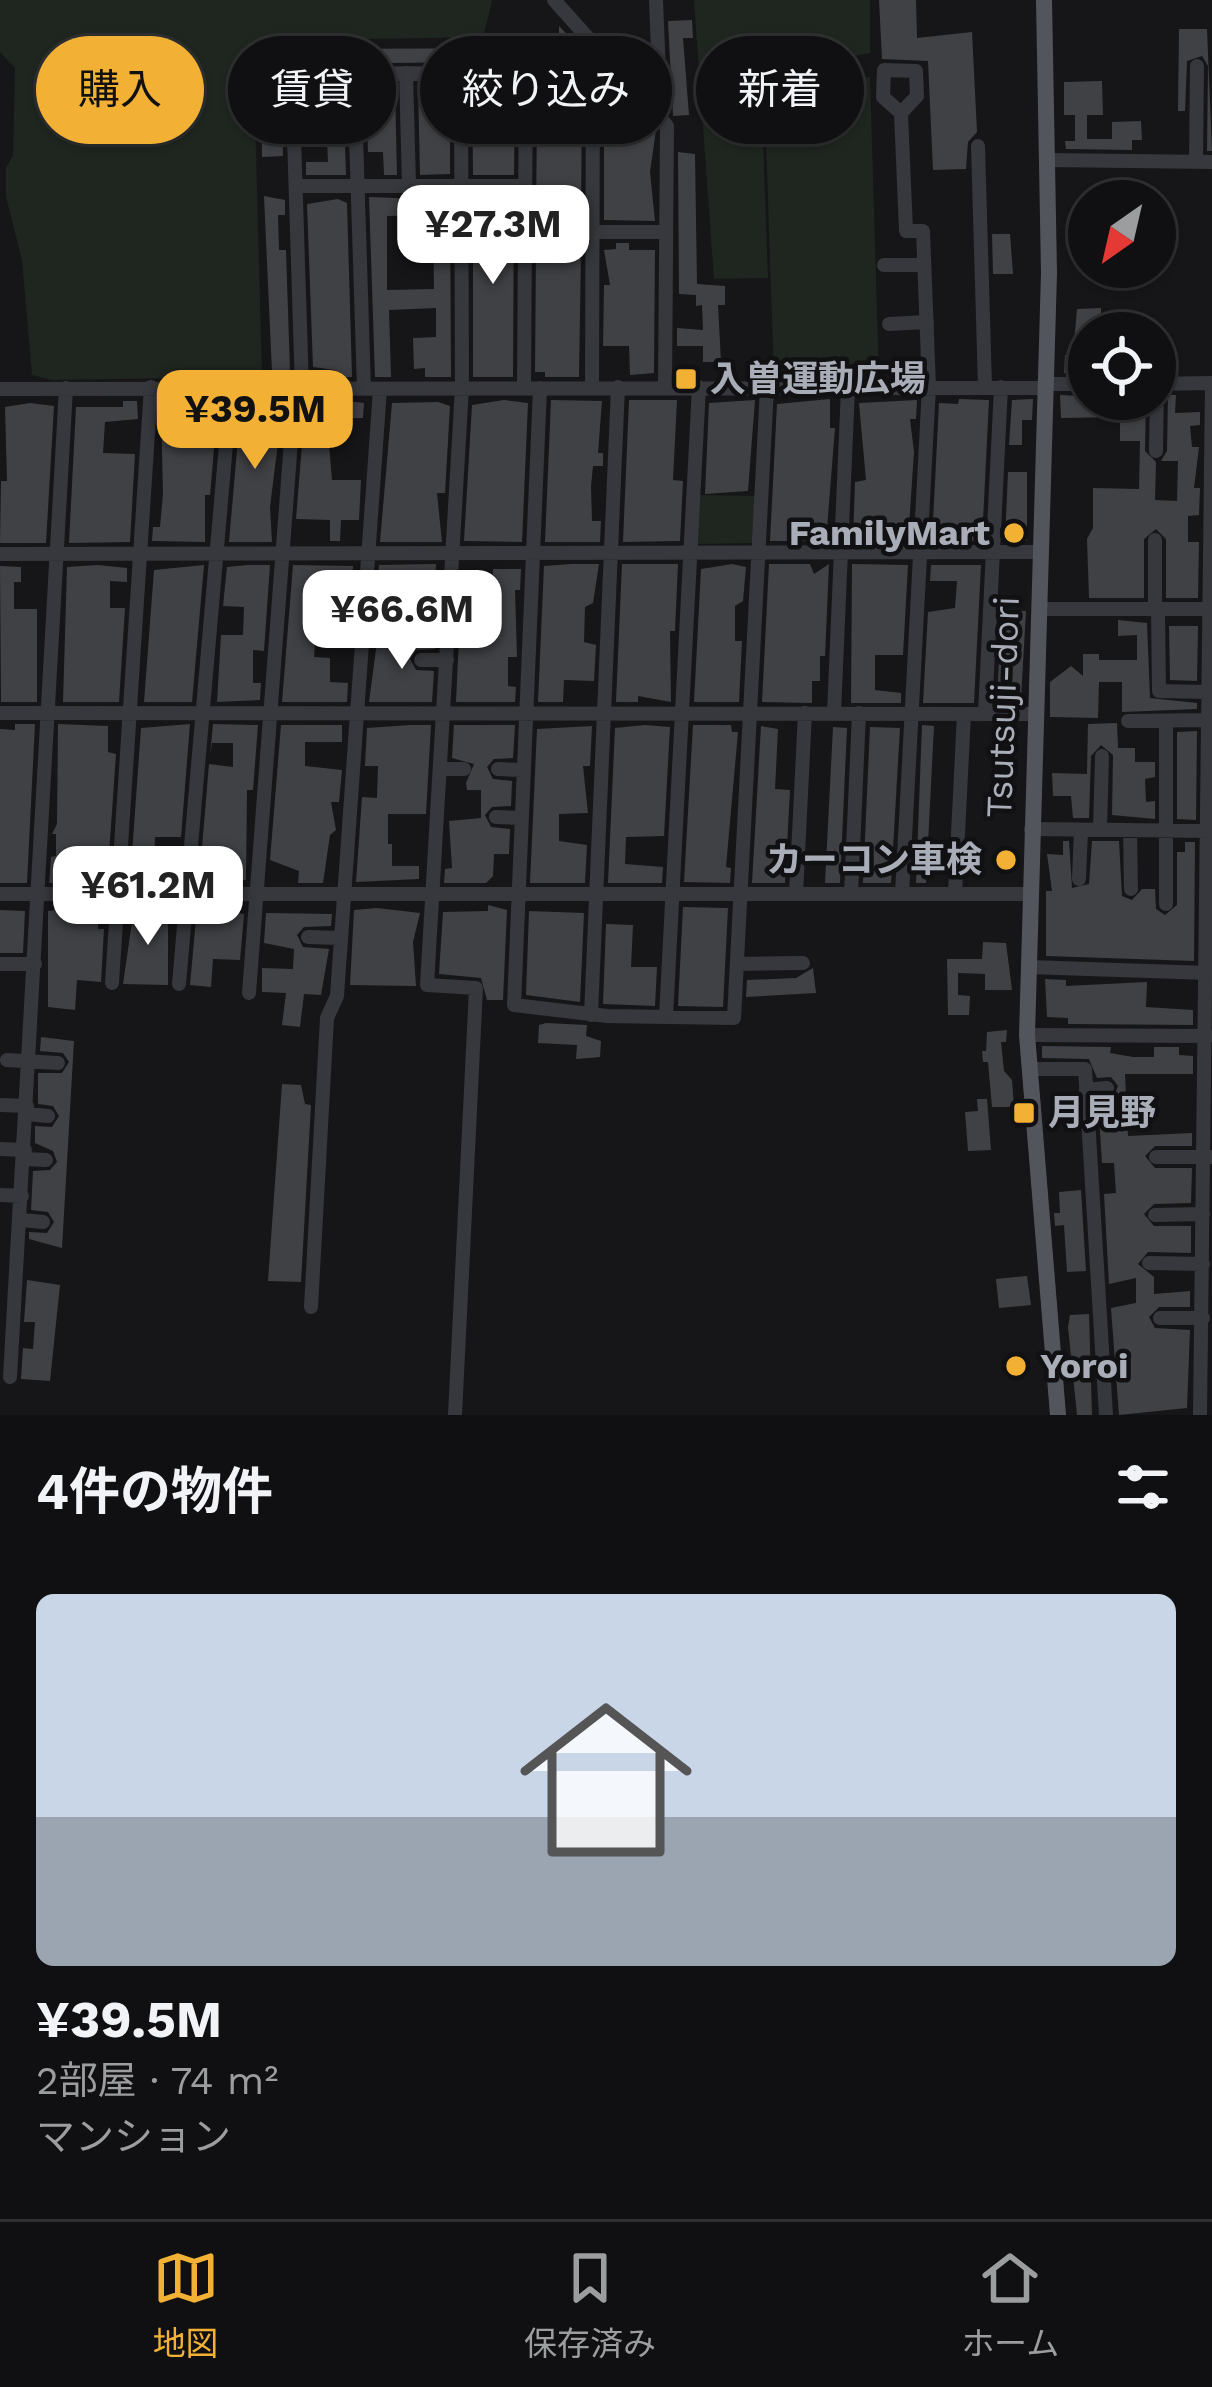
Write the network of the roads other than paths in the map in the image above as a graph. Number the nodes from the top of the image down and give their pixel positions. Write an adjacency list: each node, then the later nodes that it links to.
1 (554, 0): 4 (street)
2 (656, 0): 5 (street)
3 (1044, 0): 18 (main road, Tsutsuji-dori)
4 (585, 36)
5 (657, 36)
6 (1197, 66): 19 (street)
7 (396, 73): 8 (street)
8 (406, 73): 9 (street); 20 (street)
9 (420, 73)
10 (901, 113): 28 (street)
11 (295, 144): 23 (street)
12 (355, 144): 21 (street)
13 (462, 144): 22 (street)
14 (525, 144): 24 (street)
15 (593, 144): 26 (street)
16 (667, 144): 27 (street)
17 (978, 146): 43 (street)
18 (1047, 160): 19 (street); 35 (main road, Tsutsuji-dori)
19 (1204, 162)
20 (409, 184): 21 (street); 22 (street)
21 (356, 185): 23 (street); 51 (street)
22 (462, 185): 24 (street); 45 (street)
23 (297, 186): 50 (street)
24 (524, 186): 25 (street)
25 (525, 231): 26 (street); 46 (street)
26 (593, 232): 27 (street); 38 (street)
27 (666, 232): 40 (street)
28 (925, 265): 29 (street); 30 (street)
29 (884, 266)
30 (927, 322): 31 (street); 42 (street)
31 (889, 324)
32 (1212, 383): 33 (street); 72 (street)
33 (1176, 384)
34 (1068, 385): 35 (street)
35 (1046, 386): 43 (street); 62 (main road, Tsutsuji-dori)
36 (152, 387): 37 (street); 44 (street); 69 (street)
37 (231, 387): 50 (street); 64 (street)
38 (592, 387): 39 (street); 46 (street)
39 (618, 387): 40 (street); 66 (street)
40 (665, 387): 41 (street)
41 (700, 387): 47 (street); 67 (street)
42 (929, 387): 43 (street); 48 (street); 60 (street)
43 (993, 387): 61 (street)
44 (66, 388): 49 (street); 63 (street)
45 (462, 388): 46 (street); 51 (street); 56 (street)
46 (532, 388): 65 (street)
47 (767, 388): 48 (street); 57 (street)
48 (848, 388): 58 (street)
49 (0, 389)
50 (298, 389): 51 (street); 59 (street)
51 (372, 389): 55 (street)
52 (1156, 420): 53 (street)
53 (1156, 451)
54 (1155, 540): 71 (street)
55 (368, 551): 56 (street); 59 (street); 81 (street)
56 (452, 551): 65 (street); 74 (street)
57 (758, 551): 58 (street); 67 (street); 83 (street)
58 (841, 551): 60 (street); 85 (street)
59 (283, 552): 64 (street); 89 (street)
60 (923, 552): 61 (street); 87 (street)
61 (993, 552): 62 (street); 88 (street)
62 (1041, 552): 70 (main road, Tsutsuji-dori)
63 (57, 553): 68 (street); 69 (street); 79 (street)
64 (217, 553): 69 (street); 80 (street)
65 (532, 553): 66 (street); 93 (street)
66 (611, 553): 67 (street); 82 (street)
67 (691, 553): 77 (street)
68 (0, 554)
69 (141, 554): 76 (street)
70 (1040, 609): 71 (street); 92 (main road, Tsutsuji-dori)
71 (1156, 609): 72 (street); 75 (street)
72 (1210, 610): 75 (street)
73 (421, 659): 74 (street)
74 (447, 660): 90 (street)
75 (1208, 692): 94 (street)
76 (131, 712): 79 (street); 80 (street); 116 (street)
77 (682, 712): 82 (street); 83 (street); 123 (street)
78 (0, 713): 79 (street)
79 (49, 713): 115 (street)
80 (202, 713): 89 (street); 117 (street)
81 (356, 713): 89 (street); 90 (street); 119 (street)
82 (604, 713): 93 (street); 122 (street)
83 (751, 713): 84 (street); 124 (street)
84 (806, 713): 85 (street); 125 (street)
85 (834, 713): 86 (street)
86 (859, 713): 87 (street); 126 (street)
87 (913, 713): 91 (street); 127 (street)
88 (985, 713): 91 (street); 92 (street)
89 (269, 714): 118 (street)
90 (444, 714): 93 (street); 98 (street)
91 (964, 714): 128 (street)
92 (1037, 714): 106 (main road, Tsutsuji-dori)
93 (525, 715): 103 (street)
94 (1208, 720): 96 (street); 111 (street)
95 (1128, 721): 96 (street)
96 (1166, 722): 110 (street)
97 (421, 745): 98 (street)
98 (442, 745): 100 (street)
99 (1102, 756): 108 (street)
100 (441, 769): 102 (street); 120 (street)
101 (498, 769): 103 (street)
102 (464, 770)
103 (522, 770): 105 (street)
104 (496, 817): 105 (street)
105 (520, 818): 121 (street)
106 (1031, 829): 107 (street); 129 (main road, Tsutsuji-dori)
107 (1081, 830): 108 (street); 112 (street)
108 (1100, 830): 109 (street)
109 (1130, 830): 110 (street); 113 (street)
110 (1168, 831): 111 (street); 130 (street)
111 (1209, 831): 138 (street)
112 (1079, 879)
113 (1131, 889)
114 (0, 894): 115 (street)
115 (39, 894): 116 (street); 135 (street)
116 (118, 894): 117 (street); 139 (street)
117 (186, 894): 118 (street); 140 (street)
118 (255, 894): 119 (street); 141 (street)
119 (344, 894): 120 (street); 132 (street)
120 (433, 894): 121 (street); 173 (street)
121 (516, 894): 122 (street); 142 (street)
122 (597, 894): 123 (street); 142 (street)
123 (673, 894): 124 (street); 143 (street)
124 (741, 894): 125 (street); 136 (street)
125 (796, 894): 126 (street)
126 (851, 894): 127 (street)
127 (902, 894): 128 (street)
128 (955, 894): 129 (street)
129 (1029, 894): 137 (main road, Tsutsuji-dori)
130 (1166, 904)
131 (308, 937): 132 (street)
132 (341, 938): 169 (street)
133 (803, 963): 136 (street)
134 (0, 964): 135 (street)
135 (35, 964): 147 (street)
136 (737, 964): 143 (street)
137 (1028, 967): 138 (street); 144 (main road, Tsutsuji-dori)
138 (1208, 973): 145 (street)
139 (112, 982)
140 (179, 984)
141 (249, 992)
142 (591, 1015): 143 (street)
143 (666, 1016)
144 (1028, 1035): 145 (street); 149 (main road, Tsutsuji-dori)
145 (1208, 1036): 152 (street)
146 (7, 1060): 147 (street)
147 (30, 1061): 148 (street); 154 (street)
148 (58, 1063)
149 (1029, 1069): 151 (street); 174 (main road, Tsutsuji-dori)
150 (1107, 1088): 151 (street)
151 (1086, 1090): 175 (street)
152 (1207, 1103): 159 (street)
153 (2, 1105): 154 (street)
154 (27, 1110): 155 (street); 157 (street)
155 (48, 1116)
156 (0, 1149): 157 (street)
157 (25, 1155): 160 (street); 162 (street)
158 (1156, 1157): 159 (street)
159 (1207, 1157): 163 (street)
160 (46, 1160)
161 (0, 1195): 162 (street)
162 (22, 1196): 165 (street)
163 (1206, 1212): 164 (street); 168 (street)
164 (1155, 1215)
165 (21, 1220): 166 (street); 172 (street)
166 (43, 1222)
167 (1149, 1264): 168 (street)
168 (1203, 1264): 171 (street)
169 (311, 1307)
170 (1160, 1318): 171 (street)
171 (1206, 1323): 176 (street)
172 (10, 1377)
173 (455, 1415)
174 (1058, 1415)
175 (1106, 1415)
176 (1200, 1415)

